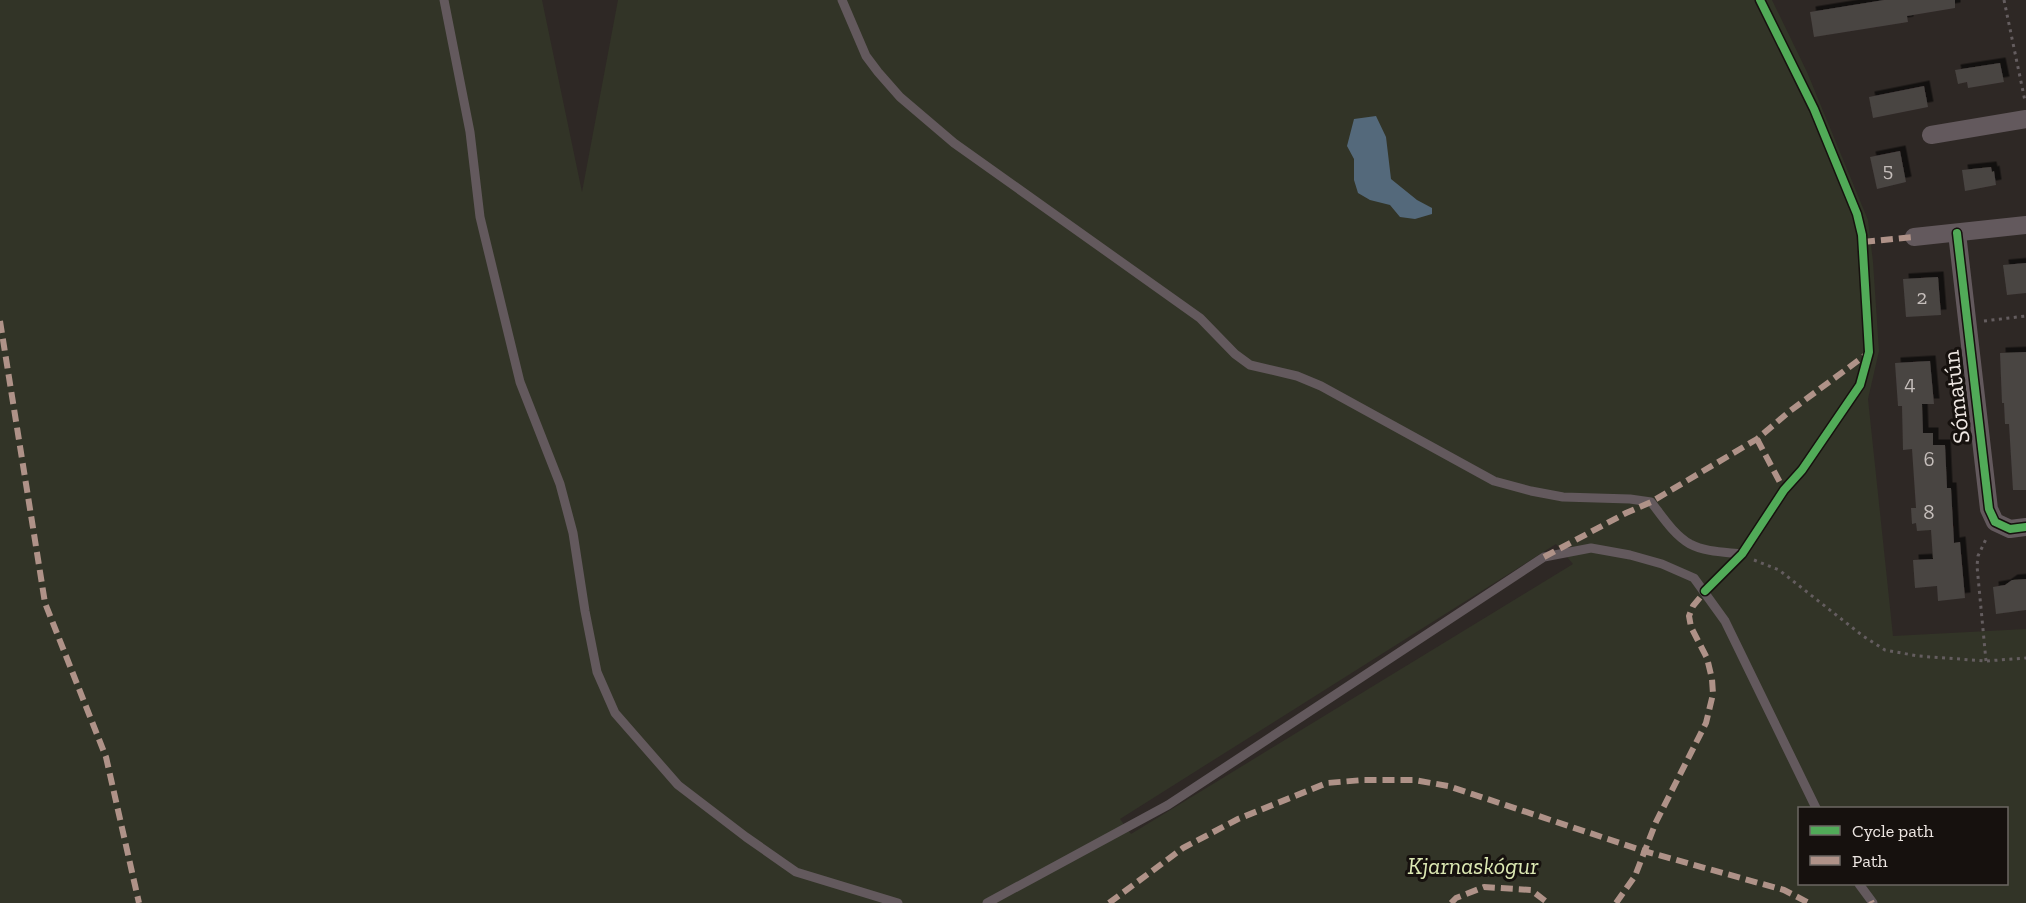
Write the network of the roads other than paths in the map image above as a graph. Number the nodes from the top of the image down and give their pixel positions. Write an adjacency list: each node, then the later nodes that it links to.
1 (444, 0): 12 (lane)
2 (843, 0): 9 (lane)
3 (2026, 119): 4 (street)
4 (1931, 135)
5 (2026, 225): 6 (street)
6 (1957, 233): 7 (street); 8 (street, Sómatún)
7 (1914, 237)
8 (2026, 527)
9 (1742, 554)
10 (1816, 807): 13 (lane)
11 (1860, 885): 14 (lane)
12 (898, 903)
13 (987, 903)
14 (1873, 903)

